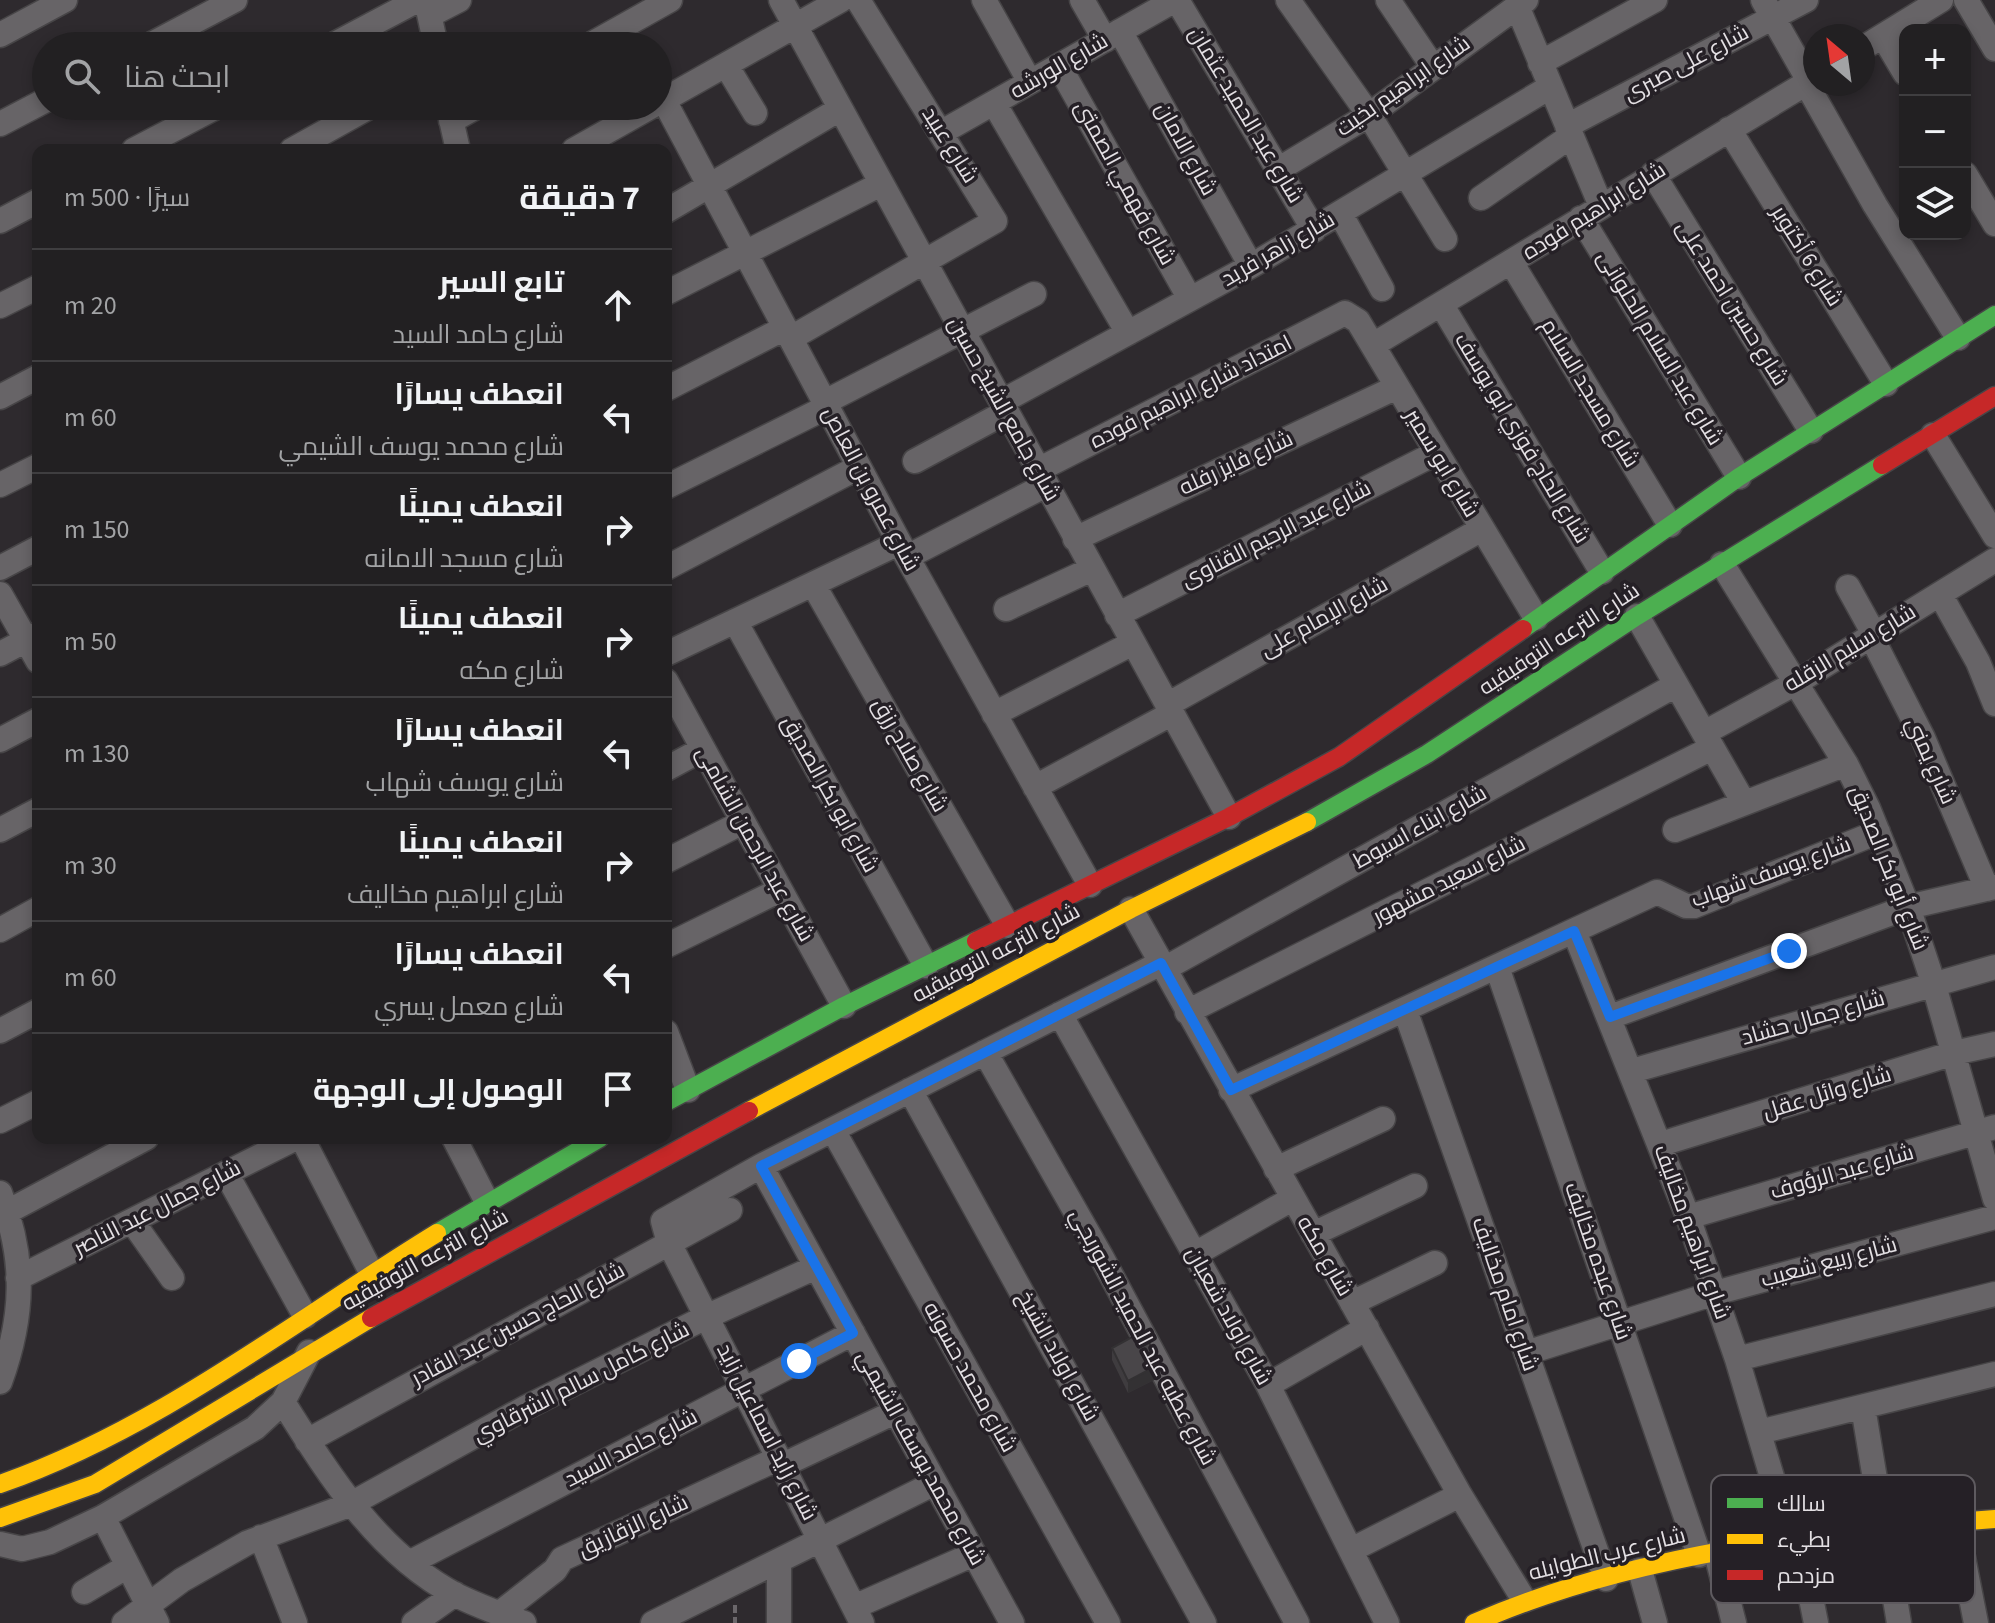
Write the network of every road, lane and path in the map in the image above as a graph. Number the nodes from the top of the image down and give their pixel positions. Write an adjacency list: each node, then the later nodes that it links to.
1 (65, 0): 19 (street)
2 (235, 0): 23 (street)
3 (459, 0): 18 (street)
4 (670, 0): 26 (street)
5 (781, 0): 22 (street, شارع جامع الشيخ حسين)
6 (841, 0): 22 (street)
7 (858, 0): 56 (street, شارع عبيد)
8 (984, 0): 38 (street)
9 (1082, 0): 28 (street, شارع الامان)
10 (1176, 0): 28 (street, شارع الورشه); 61 (street, شارع عبد الحميد عثمان)
11 (1288, 0): 47 (street)
12 (1388, 0): 35 (street)
13 (1655, 0): 32 (street)
14 (1806, 0): 20 (street, شارع على صبرى)
15 (1966, 0): 31 (street)
16 (1521, 3): 21 (street, شارع ابراهيم بخيت); 32 (street, شارع عبد السلام الحلوانى)
17 (1929, 3): 29 (street)
18 (425, 5): 24 (street); 25 (street)
19 (35, 7): 27 (street)
20 (1768, 8): 37 (street); 55 (street, شارع على صبرى)
21 (1490, 10): 35 (street, شارع ابراهيم بخيت)
22 (795, 26): 33 (street); 45 (street, شارع جامع الشيخ حسين)
23 (174, 32)
24 (363, 32)
25 (432, 32)
26 (634, 32)
27 (0, 35)
28 (1113, 36): 34 (street, شارع الورشه); 79 (street, شارع الامان)
29 (1875, 41)
30 (1875, 44): 36 (street)
31 (1995, 49)
32 (1540, 63): 40 (street, شارع عبد السلام الحلوانى)
33 (726, 65): 41 (street); 46 (street)
34 (1059, 66): 38 (street, شارع الورشه); 84 (street, شارع فهمي الصمتى)
35 (1433, 67): 47 (street, شارع ابراهيم بخيت)
36 (1899, 67)
37 (1803, 69)
38 (1030, 82): 43 (street, شارع الورشه)
39 (1803, 85): 54 (street, شارع ابراهيم فوده)
40 (1550, 87): 55 (street, شارع عبد السلام الحلوانى); 62 (street, شارع زاهر فريد)
41 (672, 92)
42 (1818, 96): 92 (street)
43 (994, 103): 56 (street, شارع الورشه); 91 (street)
44 (32, 107): 53 (street)
45 (840, 109): 64 (street, شارع جامع الشيخ حسين); 66 (street)
46 (755, 113)
47 (1369, 115): 61 (street, شارع ابراهيم بخيت); 62 (street)
48 (191, 120): 58 (street)
49 (346, 120): 59 (street)
50 (452, 120): 60 (street)
51 (633, 120): 57 (street)
52 (670, 120): 66 (street, شارع عمرو بن العاص)
53 (0, 124)
54 (1729, 129): 63 (street, شارع ابراهيم فوده); 95 (street, شارع 6 أكتوبر)
55 (1569, 131): 67 (street, شارع على صبرى); 70 (street, شارع عبد السلام الحلوانى)
56 (942, 132): 78 (street, شارع عبيد)
57 (607, 142)
58 (145, 144)
59 (303, 144)
60 (457, 144)
61 (1279, 169): 74 (street, شارع عبد الحميد عثمان)
62 (1406, 174): 71 (street, شارع زاهر فريد); 75 (street)
63 (1653, 174): 70 (street, شارع ابراهيم فوده); 102 (street, شارع حسين احمد على)
64 (881, 184): 76 (street); 78 (street, شارع جامع الشيخ حسين)
65 (1971, 184): 73 (street)
66 (710, 187): 69 (street); 76 (street, شارع عمرو بن العاص)
67 (1481, 198)
68 (32, 204): 72 (street)
69 (672, 208)
70 (1591, 212): 77 (street, شارع ابراهيم فوده); 108 (street, شارع عبد السلام الحلوانى)
71 (1340, 213): 74 (street, شارع زاهر فريد); 80 (street)
72 (0, 221)
73 (1995, 224)
74 (1314, 230): 79 (street, شارع زاهر فريد)
75 (1445, 239)
76 (745, 252): 82 (street); 90 (street, شارع عمرو بن العاص)
77 (1511, 262): 85 (street, شارع ابراهيم فوده); 112 (street, شارع مسجد السلام)
78 (925, 263): 89 (street, شارع جامع الشيخ حسين); 90 (street)
79 (1251, 266): 84 (street, شارع زاهر فريد)
80 (1382, 289)
81 (32, 290): 86 (street)
82 (672, 290)
83 (1034, 294): 89 (street)
84 (1190, 299): 91 (street, شارع زاهر فريد)
85 (1441, 304): 93 (street, شارع ابراهيم فوده); 123 (street, شارع الحاج فوزي ابو يوسف)
86 (0, 306)
87 (1345, 313): 93 (street, شارع ابو سمير); 109 (street, امتداد شارع ابراهيم فوده)
88 (1995, 315): 92 (main road, شارع الترعه التوفيقيه)
89 (962, 331): 100 (street); 101 (street, شارع جامع الشيخ حسين)
90 (788, 333): 96 (street); 100 (street, شارع عمرو بن العاص)
91 (1128, 333): 101 (street, شارع زاهر فريد)
92 (1958, 338): 95 (main road, شارع الترعه التوفيقيه)
93 (1373, 345): 97 (street, شارع ابو سمير)
94 (32, 380): 99 (street)
95 (1886, 384): 102 (main road, شارع الترعه التوفيقيه)
96 (672, 386)
97 (1397, 387): 104 (street, شارع ابو سمير); 115 (street, شارع فايز رفله)
98 (1995, 396): 103 (main road, شارع الترعه التوفيقيه)
99 (0, 397)
100 (826, 404): 106 (street, شارع عمرو بن العاص); 110 (street)
101 (1003, 407): 105 (street, شارع زاهر فريد); 109 (street, شارع جامع الشيخ حسين)
102 (1811, 431): 108 (main road, شارع الترعه التوفيقيه)
103 (1933, 435): 114 (street); 119 (main road, شارع الترعه التوفيقيه)
104 (1436, 453): 113 (street, شارع ابو سمير); 129 (street, شارع عبد الرحيم القناوى)
105 (915, 461)
106 (859, 467): 116 (street, شارع عمرو بن العاص); 120 (street)
107 (32, 469): 111 (street)
108 (1739, 477): 112 (main road, شارع الترعه التوفيقيه)
109 (1042, 478): 115 (street, شارع جامع الشيخ حسين); 116 (street, امتداد شارع ابراهيم فوده)
110 (672, 484)
111 (0, 485)
112 (1670, 525): 123 (main road, شارع الترعه التوفيقيه)
113 (1482, 529): 131 (street, شارع ابو سمير); 144 (street, شارع الإمام على)
114 (1995, 536)
115 (1075, 539): 122 (street, شارع جامع الشيخ حسين)
116 (903, 550): 124 (street, امتداد شارع ابراهيم فوده); 145 (street, شارع عمرو بن العاص)
117 (32, 551): 121 (street)
118 (1995, 560): 127 (street, شارع سليم الزقله)
119 (1722, 564): 130 (main road, شارع الترعه التوفيقيه); 140 (street, شارع أبو بكر الصديق)
120 (672, 565)
121 (0, 568)
122 (1092, 569): 128 (street); 129 (street, شارع جامع الشيخ حسين)
123 (1602, 572): 131 (main road, شارع الترعه التوفيقيه)
124 (813, 584): 132 (street, امتداد شارع ابراهيم فوده); 167 (street, شارع صلاح رزق)
125 (1848, 587): 133 (street, شارع يمني)
126 (0, 594): 134 (street)
127 (1940, 594): 133 (street, شارع سليم الزقله); 139 (street)
128 (1006, 609)
129 (1117, 615): 135 (street, شارع جامع الشيخ حسين)
130 (1637, 616): 141 (street); 165 (main road, شارع الترعه التوفيقيه)
131 (1536, 618): 155 (main road, شارع الترعه التوفيقيه)
132 (735, 621): 137 (street, امتداد شارع ابراهيم فوده); 171 (street, شارع ابو بكر الصديق)
133 (1872, 635): 140 (street, شارع سليم الزقله); 162 (street, شارع يمني)
134 (32, 642)
135 (1133, 643): 144 (street, شارع جامع الشيخ حسين); 145 (street)
136 (32, 646): 138 (street)
137 (672, 651)
138 (0, 654)
139 (1986, 656): 143 (street)
140 (1794, 684): 148 (street, شارع سليم الزقله); 150 (street, شارع أبو بكر الصديق)
141 (1676, 685): 148 (street); 172 (street, شارع ابناء اسيوط)
142 (672, 692): 149 (street, شارع عبد الرحمن الشامى)
143 (1995, 704)
144 (1169, 710): 152 (street, شارع الإمام على); 155 (street, شارع جامع الشيخ حسين)
145 (994, 714): 152 (street, شارع عمرو بن العاص)
146 (32, 723): 147 (street)
147 (0, 740)
148 (1708, 740): 153 (street); 178 (street, شارع سعيد مشهور)
149 (703, 749): 151 (street); 156 (street, شارع عبد الرحمن الشامى)
150 (1846, 764): 153 (street); 159 (street, شارع أبو بكر الصديق)
151 (672, 766)
152 (1035, 787): 161 (street, شارع عمرو بن العاص)
153 (1744, 803): 158 (street)
154 (32, 813): 157 (street)
155 (1229, 817): 161 (main road, شارع الترعه التوفيقيه)
156 (743, 822): 160 (street); 163 (street, شارع عبد الرحمن الشامى)
157 (0, 830)
158 (1675, 830)
159 (1878, 832): 164 (street, شارع أبو بكر الصديق); 169 (street, شارع يوسف شهاب)
160 (672, 858)
161 (1090, 885): 167 (main road, شارع الترعه التوفيقيه)
162 (1991, 888): 164 (street)
163 (780, 890): 170 (street); 176 (street, شارع عبد الرحمن الشامى)
164 (1908, 907): 175 (street, شارع أبو بكر الصديق); 181 (street)
165 (1131, 909): 172 (street, شارع مكه); 231 (main road, شارع الترعه التوفيقيه)
166 (32, 912): 168 (street)
167 (1008, 926): 171 (main road, شارع الترعه التوفيقيه)
168 (0, 930)
169 (1574, 931): 173 (street, شارع يوسف شهاب); 181 (street, شارع ابراهيم مخاليف)
170 (672, 943)
171 (926, 966): 176 (main road, شارع الترعه التوفيقيه)
172 (1162, 966): 178 (street, شارع مكه); 180 (street, شارع ابناء اسيوط)
173 (1497, 967): 177 (street, شارع يوسف شهاب); 228 (street, شارع عبده مخاليف)
174 (1995, 967): 175 (street, شارع جمال حشاد)
175 (1933, 982): 186 (street, شارع أبو بكر الصديق); 187 (street, شارع جمال حشاد)
176 (844, 1006): 188 (main road, شارع الترعه التوفيقيه)
177 (1405, 1010): 190 (street, شارع يوسف شهاب); 232 (street, شارع امام مخاليف)
178 (1187, 1012): 190 (street, شارع مكه)
179 (32, 1014): 182 (street)
180 (1060, 1014): 185 (street, شارع ابناء اسيوط); 217 (street, شارع اولاد شعبان)
181 (1610, 1017): 187 (street, شارع ابراهيم مخاليف)
182 (0, 1031)
183 (1995, 1044): 186 (street, شارع وائل عقل)
184 (672, 1048): 188 (street)
185 (985, 1052): 189 (street, شارع ابناء اسيوط); 285 (street, شارع عطيه عبد الحميد الشوربجي)
186 (1954, 1053): 196 (street, شارع أبو بكر الصديق); 202 (street, شارع وائل عقل)
187 (1632, 1071): 202 (street, شارع ابراهيم مخاليف)
188 (688, 1090): 191 (main road, شارع الترعه التوفيقيه)
189 (910, 1090): 195 (street, شارع ابناء اسيوط); 284 (street, شارع اولاد الشيخ)
190 (1231, 1090): 204 (street, شارع مكه)
191 (672, 1099)
192 (32, 1105): 194 (street)
193 (1383, 1119): 204 (street)
194 (0, 1121)
195 (833, 1130): 203 (street, شارع ابناء اسيوط); 283 (street, شارع محمد حسونه)
196 (1986, 1130): 208 (street, شارع أبو بكر الصديق); 212 (street, شارع عبد الرؤوف)
197 (133, 1144): 210 (street)
198 (286, 1144): 205 (street, شارع جمال عبد الناصر)
199 (302, 1144): 220 (street)
200 (457, 1144): 209 (street)
201 (589, 1144): 209 (main road, شارع الترعه التوفيقيه)
202 (1661, 1144): 212 (street, شارع ابراهيم مخاليف)
203 (761, 1166): 216 (street, شارع ابناء اسيوط); 219 (street, شارع محمد يوسف الشيمي)
204 (1276, 1169): 207 (street, شارع مكه)
205 (226, 1173): 214 (street, شارع جمال عبد الناصر); 226 (street)
206 (1415, 1186): 215 (street)
207 (1292, 1199): 215 (street, شارع مكه); 217 (street)
208 (1995, 1199)
209 (486, 1200): 220 (main road, شارع الترعه التوفيقيه)
210 (4, 1202): 221 (street)
211 (730, 1210): 216 (street, شارع الحاج حسين عبد القادر)
212 (1688, 1217): 223 (street, شارع ابراهيم مخاليف)
213 (1995, 1217): 223 (street, شارع ربيع شعيب)
214 (132, 1221): 221 (street, شارع جمال عبد الناصر); 222 (street)
215 (1313, 1234): 225 (street, شارع مكه)
216 (669, 1243): 227 (street, شارع زايد اسماعيل زايد); 242 (street, شارع الحاج حسين عبد القادر)
217 (1195, 1254): 236 (street, شارع اولاد شعبان)
218 (1435, 1263): 225 (street)
219 (816, 1267): 227 (street, شارع كامل سالم الشرقاوي); 230 (street, شارع محمد يوسف الشيمي)
220 (372, 1274): 226 (main road, شارع الترعه التوفيقيه)
221 (18, 1278): 235 (street)
222 (172, 1278)
223 (1715, 1293): 228 (street, شارع ربيع شعيب); 233 (street, شارع ابراهيم مخاليف)
224 (1995, 1294): 233 (street)
225 (1352, 1303): 229 (street, شارع مكه)
226 (305, 1316): 247 (main road, شارع الترعه التوفيقيه)
227 (708, 1316): 237 (street, شارع زايد اسماعيل زايد); 249 (street, شارع كامل سالم الشرقاوي)
228 (1619, 1323): 232 (street, شارع ربيع شعيب); 260 (street, شارع عبده مخاليف)
229 (1367, 1328): 236 (street); 248 (street, شارع مكه)
230 (853, 1333): 237 (street, شارع حامد السيد); 240 (street, شارع محمد يوسف الشيمي)
231 (309, 1352): 238 (street); 251 (main road, شارع الترعه التوفيقيه)
232 (1526, 1353): 266 (street, شارع امام مخاليف)
233 (1737, 1359): 241 (street, شارع ابراهيم مخاليف)
234 (1995, 1374): 239 (street)
235 (0, 1382)
236 (1268, 1385): 257 (street, شارع اولاد شعبان)
237 (744, 1389): 243 (street, شارع زايد اسماعيل زايد); 262 (street, شارع حامد السيد)
238 (283, 1402): 242 (street); 250 (street)
239 (1863, 1407): 241 (street); 245 (street)
240 (895, 1412): 243 (street, شارع الزقازيق); 246 (street, شارع محمد يوسف الشيمي)
241 (1759, 1432): 244 (street, شارع ابراهيم مخاليف)
242 (307, 1441): 249 (street)
243 (781, 1461): 255 (street, شارع زايد اسماعيل زايد); 276 (street, شارع الزقازيق)
244 (1773, 1475)
245 (1875, 1475)
246 (935, 1483): 255 (street); 259 (street, شارع محمد يوسف الشيمي)
247 (0, 1484)
248 (1460, 1495): 257 (street); 269 (street, شارع مكه)
249 (349, 1505): 254 (street, شارع كامل سالم الشرقاوي); 262 (street)
250 (103, 1517): 256 (street); 264 (street)
251 (0, 1518)
252 (1995, 1519): 253 (main road, شارع عرب الطوايله)
253 (1975, 1521)
254 (261, 1537): 274 (street, شارع كامل سالم الشرقاوي); 279 (street)
255 (823, 1541): 261 (street); 275 (street, شارع زايد اسماعيل زايد)
256 (0, 1544)
257 (1351, 1550): 286 (street, شارع اولاد شعبان)
258 (1711, 1553): 260 (main road, شارع عرب الطوايله)
259 (974, 1554): 275 (street); 277 (street, شارع محمد يوسف الشيمي)
260 (1707, 1554): 263 (street, شارع عبده مخاليف); 265 (main road, شارع عرب الطوايله)
261 (779, 1561): 281 (street); 282 (street)
262 (409, 1563): 268 (street)
263 (1711, 1564)
264 (128, 1566): 267 (street); 274 (street)
265 (1640, 1570): 266 (main road, شارع عرب الطوايله); 289 (street)
266 (1606, 1579): 269 (main road, شارع عرب الطوايله)
267 (84, 1592)
268 (455, 1594): 276 (street); 280 (street)
269 (1524, 1600): 287 (main road, شارع عرب الطوايله); 288 (main road)
270 (1726, 1603): 290 (street, شارع عبده مخاليف)
271 (1811, 1603): 291 (street, شارع ابراهيم مخاليف)
272 (1896, 1603): 292 (street)
273 (1972, 1603): 293 (street)
274 (152, 1614): 278 (street, شارع كامل سالم الشرقاوي)
275 (858, 1615)
276 (514, 1620)
277 (1006, 1621)
278 (124, 1623)
279 (295, 1623)
280 (414, 1623)
281 (653, 1623)
282 (779, 1623)
283 (1108, 1623)
284 (1204, 1623)
285 (1297, 1623)
286 (1387, 1623)
287 (1474, 1623)
288 (1534, 1623)
289 (1655, 1623)
290 (1734, 1623)
291 (1816, 1623)
292 (1899, 1623)
293 (1976, 1623)

